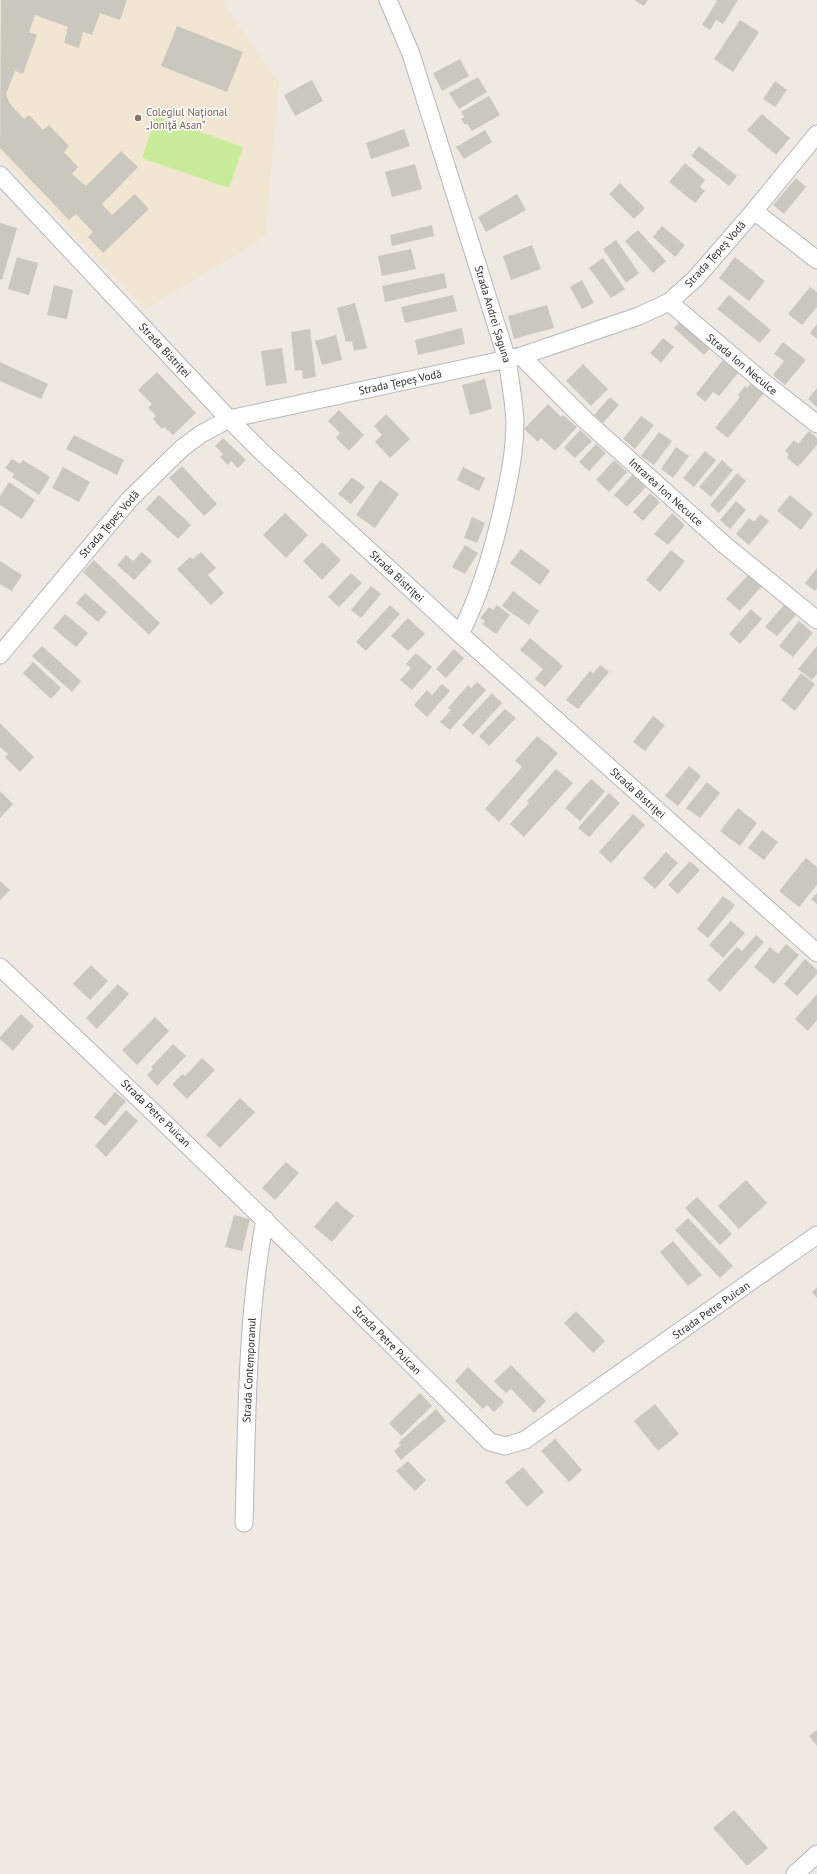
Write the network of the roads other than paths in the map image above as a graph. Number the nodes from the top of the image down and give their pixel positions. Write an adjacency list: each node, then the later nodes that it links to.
1 (388, 0): 7 (street, Strada Andrei Șaguna)
2 (817, 134): 4 (street, Strada Țepeș Vodă)
3 (0, 175): 8 (street, Strada Bistriței)
4 (754, 211): 5 (street); 6 (street, Strada Țepeș Vodă)
5 (817, 260)
6 (669, 302): 7 (street, Strada Țepeș Vodă); 9 (street, Strada Ion Neculce)
7 (514, 358): 8 (street, Strada Țepeș Vodă); 10 (street, Intrarea Ion Neculce); 11 (street, Strada Andrei Șaguna)
8 (229, 419): 11 (street, Strada Bistriței); 12 (street, Strada Țepeș Vodă)
9 (817, 424)
10 (817, 620)
11 (460, 634): 13 (street, Strada Bistriței)
12 (0, 655)
13 (817, 953)
14 (0, 966): 15 (street, Strada Petre Puican)
15 (265, 1219): 16 (street, Strada Petre Puican); 17 (street, Strada Contemporanul)
16 (817, 1235)
17 (244, 1523)
18 (817, 1854): 19 (street)
19 (795, 1874)

